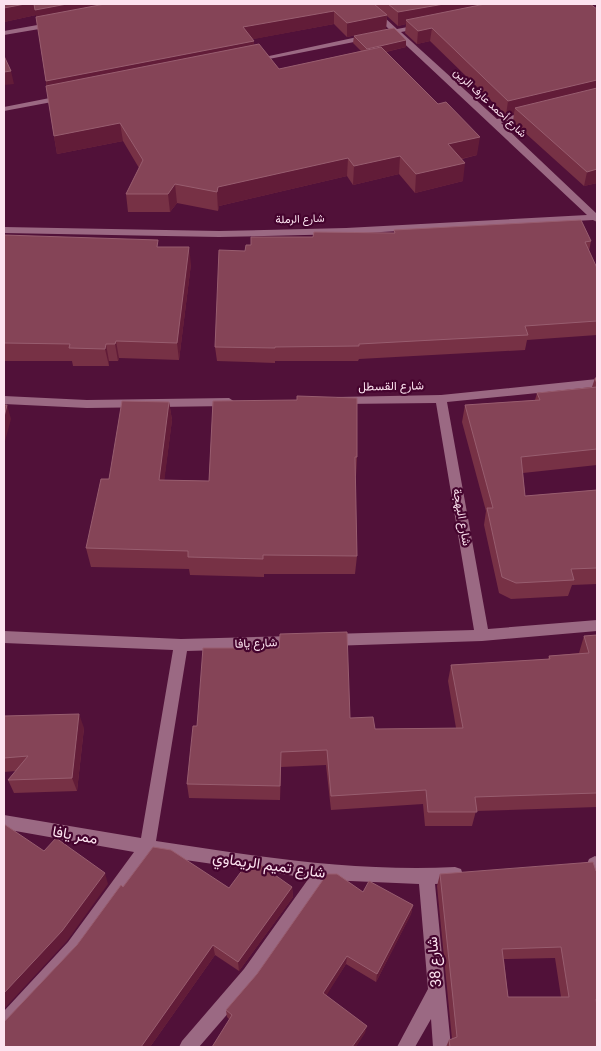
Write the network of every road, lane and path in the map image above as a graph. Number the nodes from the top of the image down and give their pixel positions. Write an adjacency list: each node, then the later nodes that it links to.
1 (366, 4): 4 (street, شارع أحمد عارف الزين)
2 (60, 23): 5 (street)
3 (434, 24): 4 (street)
4 (395, 32): 6 (street); 10 (street, شارع أحمد عارف الزين)
5 (4, 34)
6 (248, 61)
7 (72, 96): 8 (street)
8 (4, 109)
9 (542, 110): 10 (street)
10 (495, 122): 11 (street, شارع أحمد عارف الزين)
11 (597, 218): 12 (street, شارع الرملة)
12 (4, 230)
13 (597, 384): 14 (street, شارع القسطل)
14 (441, 399): 16 (street, شارع القسطل); 19 (street, شارع البهجة)
15 (4, 400): 17 (street)
16 (333, 400)
17 (244, 402)
18 (597, 626): 19 (street, شارع يافا)
19 (482, 635): 21 (street, شارع يافا)
20 (4, 636): 21 (street, شارع يافا)
21 (181, 646): 23 (street)
22 (4, 822): 23 (street, ممر يافا)
23 (147, 848): 26 (street, شارع تميم الريماوي); 30 (street)
24 (575, 866): 25 (street)
25 (596, 868)
26 (322, 873): 28 (street, شارع تميم الريماوي); 31 (street)
27 (466, 874): 28 (street, شارع تميم الريماوي)
28 (426, 877): 29 (street, شارع 38)
29 (436, 992): 32 (street); 33 (street, شارع 38)
30 (4, 1024)
31 (188, 1047)
32 (406, 1047)
33 (442, 1047)

